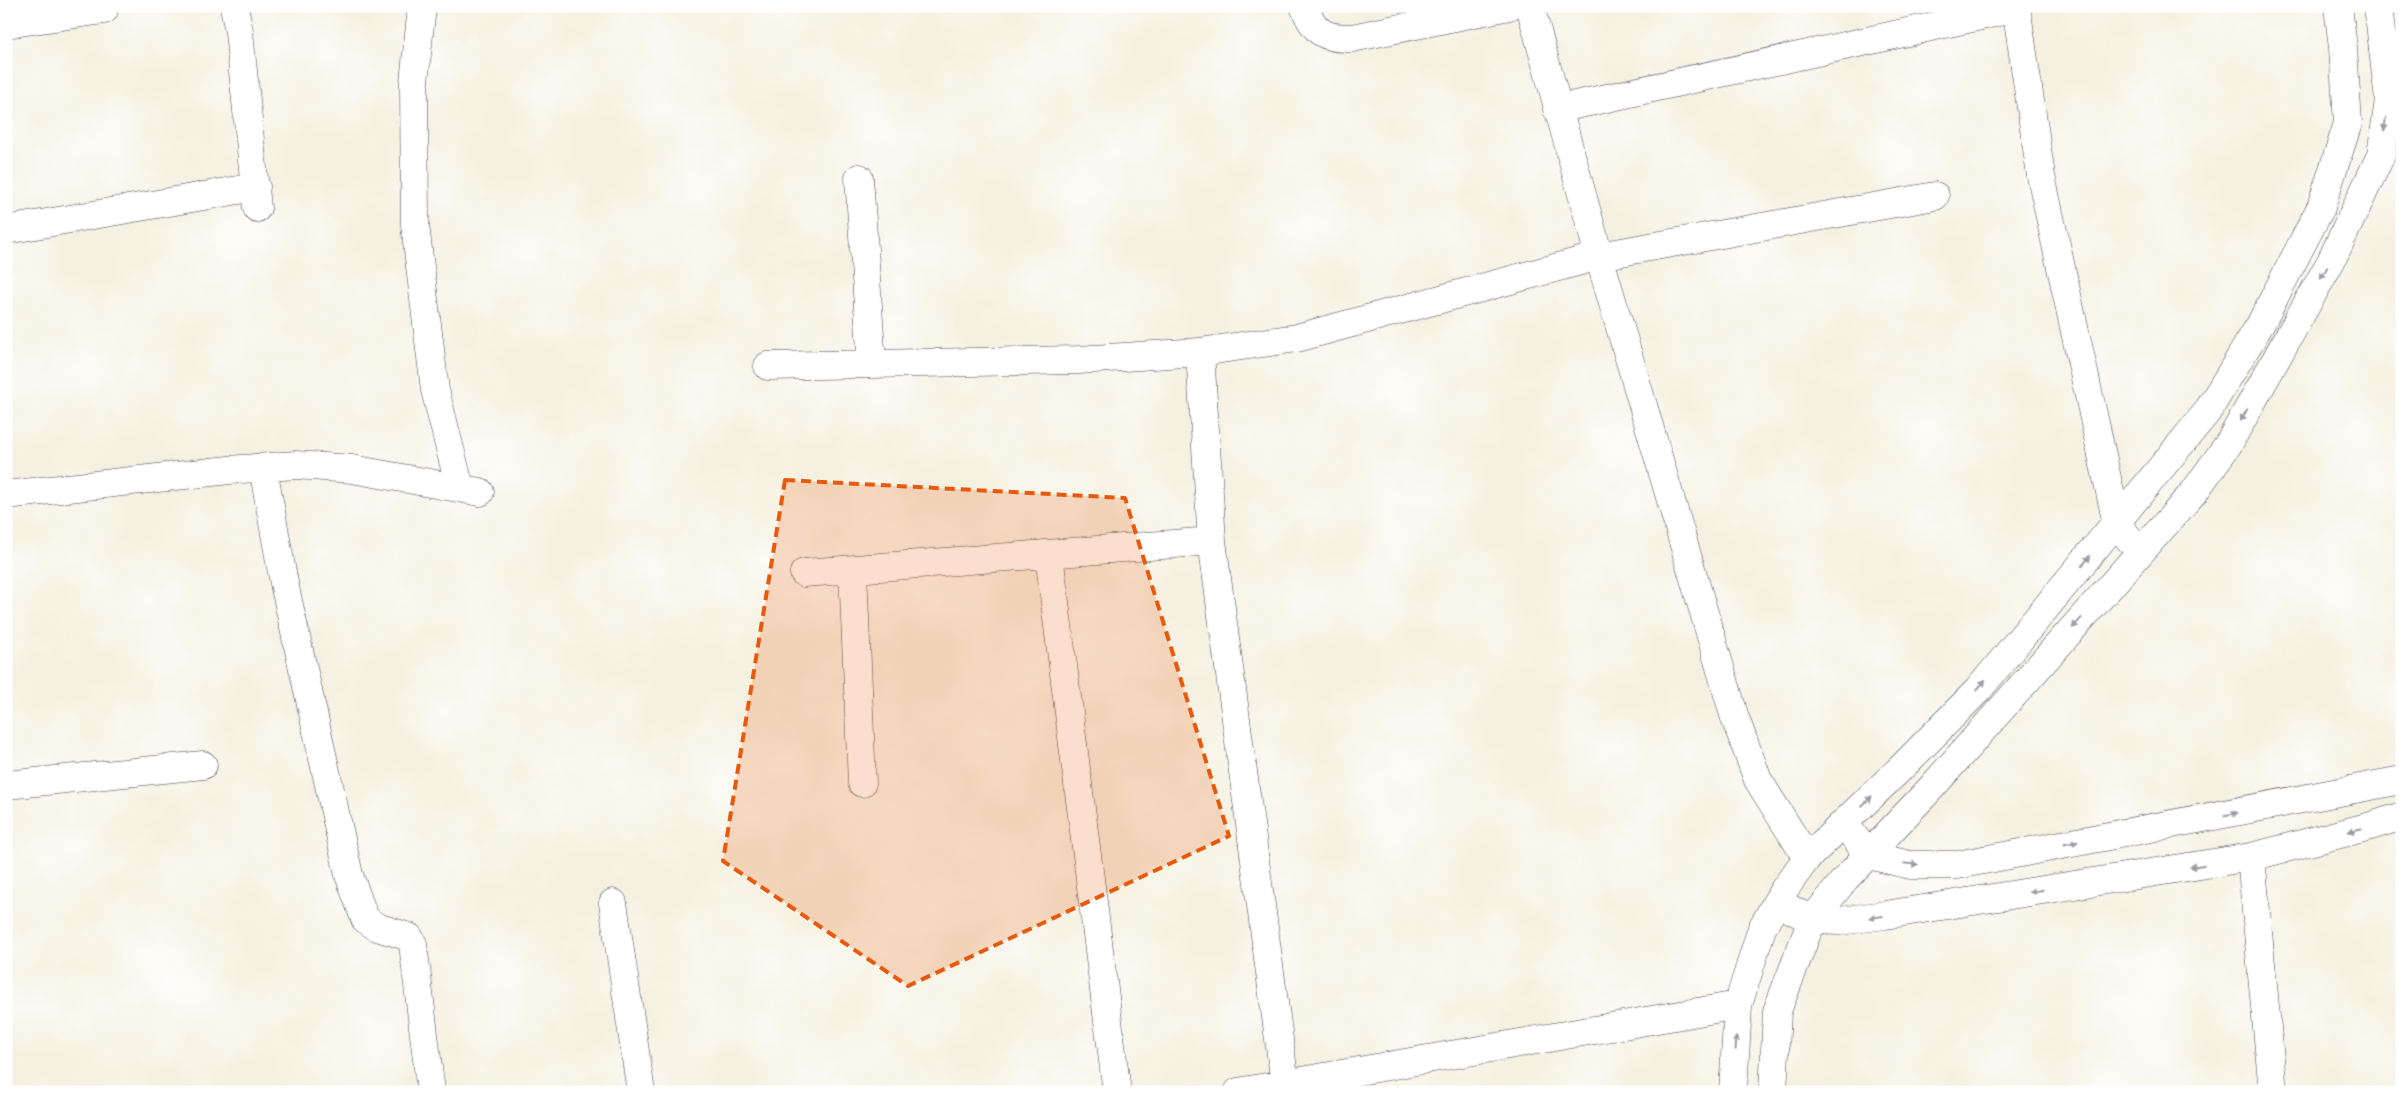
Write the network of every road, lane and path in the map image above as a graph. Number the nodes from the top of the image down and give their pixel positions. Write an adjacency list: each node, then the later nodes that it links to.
1 (234, 6): 16 (street)
2 (422, 6): 21 (street)
3 (1304, 6): 4 (street)
4 (1509, 6)
5 (1530, 6): 13 (street)
6 (2338, 6): 23 (street)
7 (2378, 6): 12 (street)
8 (2016, 7): 13 (street); 23 (street)
9 (104, 10): 10 (street)
10 (32, 13): 11 (street)
11 (6, 24)
12 (2392, 48): 25 (street, one-way to 25)
13 (1557, 109): 17 (street)
14 (860, 178): 19 (street)
15 (1935, 196): 17 (street)
16 (6, 230)
17 (1599, 256): 18 (street); 37 (street)
18 (1200, 352): 19 (street); 24 (street)
19 (872, 364): 20 (street)
20 (768, 366)
21 (263, 468): 22 (street); 43 (street)
22 (6, 495)
23 (2117, 524): 25 (street); 34 (street, one-way to 23)
24 (1212, 541): 26 (street); 42 (street)
25 (2140, 552): 35 (street, one-way to 35)
26 (1049, 555): 27 (street); 45 (street)
27 (853, 570): 28 (street); 31 (street)
28 (804, 573)
29 (203, 765): 32 (street)
30 (2402, 780): 35 (street, one-way to 30)
31 (862, 784)
32 (6, 785)
33 (2402, 816): 36 (street, one-way to 36)
34 (1844, 823): 35 (street); 37 (street)
35 (1868, 855): 40 (street)
36 (2251, 857): 40 (street, one-way to 40); 49 (street)
37 (1807, 858): 38 (street)
38 (1777, 902): 40 (street); 41 (street)
39 (613, 903): 44 (street)
40 (1812, 920): 48 (street)
41 (1738, 1005): 42 (street); 47 (street, one-way to 41)
42 (1285, 1084): 46 (street)
43 (430, 1092)
44 (641, 1092)
45 (1116, 1092)
46 (1238, 1092)
47 (1732, 1092)
48 (1772, 1092)
49 (2273, 1092)

